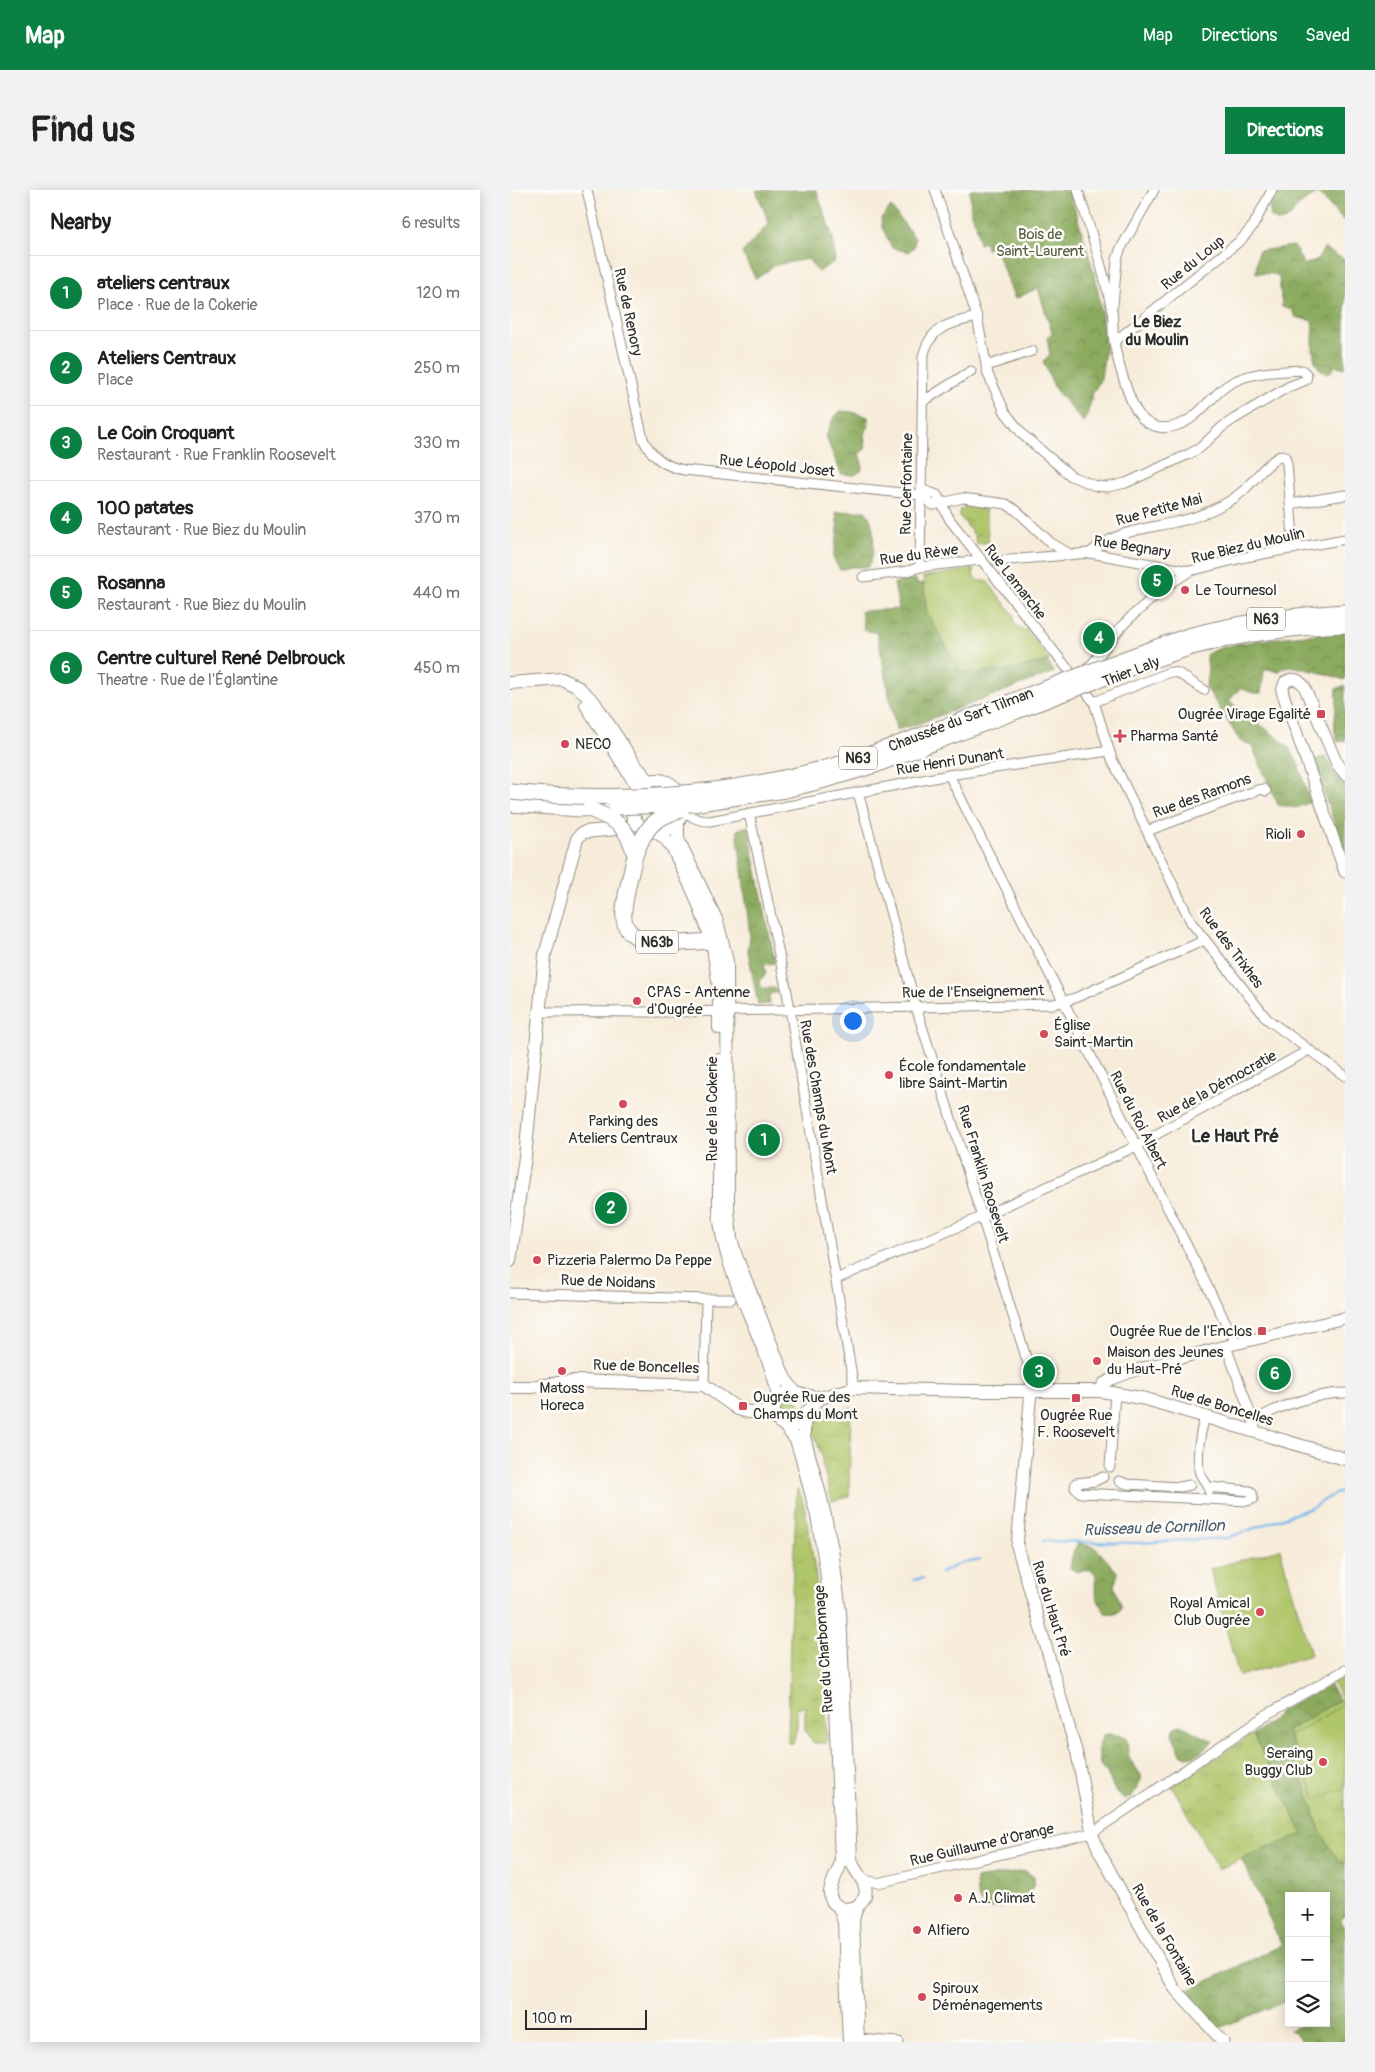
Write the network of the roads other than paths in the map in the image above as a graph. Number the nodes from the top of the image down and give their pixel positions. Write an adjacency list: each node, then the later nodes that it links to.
1 (587, 190): 13 (street, Rue de Renory)
2 (935, 190): 7 (street)
3 (1078, 190): 6 (street)
4 (1154, 190): 6 (street)
5 (1272, 190): 8 (street, Rue du Loup)
6 (1112, 313): 8 (street)
7 (977, 317): 10 (street); 12 (street, Rue Cerfontaine)
8 (1114, 342): 10 (street)
9 (1032, 351): 10 (street)
10 (986, 366)
11 (971, 371): 12 (street)
12 (922, 402): 14 (street, Rue Cerfontaine)
13 (642, 439): 14 (street, Rue Léopold Joset)
14 (921, 495): 16 (street); 25 (street, Rue Cerfontaine)
15 (1345, 495): 17 (street)
16 (940, 503): 21 (street); 22 (street, Rue Lamarche)
17 (1290, 504): 19 (street); 20 (street, Rue Petite Mai)
18 (1345, 539): 19 (street, Rue Biez du Moulin)
19 (1294, 548): 26 (street, Rue Biez du Moulin)
20 (1090, 553): 21 (street, Rue Begnary); 24 (street, Rue Begnary)
21 (1069, 554): 23 (street, Rue Begnary)
22 (980, 560): 25 (street, Rue du Rèwe); 32 (street, Rue Lamarche)
23 (998, 561)
24 (1154, 564): 26 (street, Rue Begnary); 28 (street)
25 (920, 567): 27 (street, Rue du Rèwe)
26 (1190, 571): 28 (street, Rue Biez du Moulin)
27 (862, 578)
28 (1167, 586): 32 (street, Rue Biez du Moulin)
29 (1345, 612): 31 (highway, Chaussée du Sart Tilman / N63)
30 (1345, 625): 31 (highway, Chaussée du Sart Tilman / N63)
31 (1190, 641): 43 (highway, Chaussée du Sart Tilman / N63, bridge); 46 (highway, Chaussée du Sart Tilman / N63, bridge)
32 (1072, 675): 36 (street)
33 (548, 681): 34 (main road); 40 (main road); 41 (main road)
34 (510, 683)
35 (1204, 690): 36 (street, Thier Laly)
36 (1094, 702): 37 (street)
37 (1109, 751): 39 (street, Rue Henri Dunant); 52 (street, Rue des Trixhes)
38 (1345, 774): 54 (street)
39 (949, 775): 44 (street, Rue Henri Dunant); 57 (street, Rue du Roi Albert)
40 (649, 781): 41 (main road); 46 (main road)
41 (638, 788): 49 (main road)
42 (1266, 791): 52 (street, Rue des Ramons)
43 (510, 792)
44 (858, 792): 48 (street, Rue Henri Dunant); 58 (street, Rue Franklin Roosevelt)
45 (510, 804): 47 (highway, Chaussée du Sart Tilman / N63)
46 (687, 806): 47 (highway, Chaussée du Sart Tilman / N63, bridge); 48 (street, Rue Henri Dunant); 50 (main road); 53 (highway, bridge)
47 (588, 809): 53 (highway, bridge)
48 (749, 813): 59 (street, Rue des Champs du Mont)
49 (637, 822): 51 (main road, Rue de la Cokerie); 61 (main road)
50 (678, 822): 51 (main road); 60 (main road, Rue de la Cokerie)
51 (654, 831): 56 (main road, Rue de la Cokerie)
52 (1147, 831): 55 (street, Rue des Trixhes)
53 (635, 855): 56 (highway, N63b)
54 (1345, 872)
55 (1205, 940): 57 (street, Rue de l'Enseignement); 62 (street, Rue des Trixhes)
56 (712, 941): 60 (main road, Rue de la Cokerie)
57 (1064, 1003): 58 (street, Rue de l'Enseignement); 64 (street, Rue du Roi Albert)
58 (916, 1007): 59 (street, Rue de l'Enseignement); 65 (street, Rue Franklin Roosevelt)
59 (789, 1009): 60 (street, Rue de l'Enseignement); 67 (street, Rue des Champs du Mont)
60 (724, 1011): 61 (street, Rue de l'Enseignement); 80 (main road, Rue de la Cokerie); 81 (main road, Rue de la Cokerie)
61 (538, 1012): 66 (main road)
62 (1309, 1050): 63 (street, Rue des Trixhes); 64 (street, Rue de la Démocratie)
63 (1345, 1076)
64 (1136, 1146): 65 (street, Rue de la Démocratie); 72 (street, Rue du Roi Albert)
65 (981, 1217): 67 (street, Rue de la Démocratie); 76 (street, Rue Franklin Roosevelt)
66 (510, 1261)
67 (836, 1279): 75 (street, Rue des Champs du Mont)
68 (510, 1293): 69 (street, Rue de Noidans)
69 (706, 1299): 70 (street, Rue de Noidans); 73 (street)
70 (731, 1299)
71 (1345, 1318): 72 (street)
72 (1231, 1344): 77 (street); 87 (street, Rue du Roi Albert)
73 (704, 1385): 74 (main road, Rue de Boncelles); 83 (main road, Rue de Boncelles)
74 (510, 1388)
75 (854, 1388): 76 (main road, Rue de Boncelles); 82 (main road, Rue de Boncelles)
76 (1031, 1391): 77 (main road, Rue de Boncelles); 100 (street, Rue du Haut Pré)
77 (1101, 1391): 78 (main road, Rue de Boncelles)
78 (1115, 1393): 85 (main road, Rue de Boncelles); 89 (street)
79 (1345, 1393): 87 (street)
80 (798, 1394): 81 (main road, Rue de Boncelles); 82 (main road, Rue de Boncelles); 84 (main road)
81 (778, 1398): 83 (main road)
82 (820, 1398): 84 (main road)
83 (774, 1411): 86 (main road)
84 (806, 1416): 86 (main road); 102 (main road, Rue du Charbonnage)
85 (1205, 1417): 87 (main road, Rue de Boncelles); 90 (street)
86 (784, 1425): 101 (main road, Rue du Charbonnage)
87 (1256, 1427): 88 (main road, Rue de Boncelles)
88 (1345, 1460)
89 (1110, 1467): 91 (street); 92 (street)
90 (1199, 1471): 93 (street); 94 (street)
91 (1103, 1477): 95 (street); 95 (street)
92 (1119, 1481): 93 (street); 96 (street)
93 (1190, 1485): 97 (street)
94 (1209, 1486): 98 (street); 98 (street)
95 (1101, 1494): 96 (street)
96 (1118, 1494): 97 (street)
97 (1189, 1497): 98 (street)
98 (1208, 1499)
99 (1345, 1670): 100 (street)
100 (1092, 1833): 103 (street, Rue Guillaume d'Orange); 109 (street, Rue de la Fontaine)
101 (835, 1878): 102 (main road); 106 (main road, Rue du Charbonnage)
102 (860, 1878): 103 (street, Rue Guillaume d'Orange); 104 (main road, Rue du Charbonnage)
103 (878, 1883): 104 (street, Rue Guillaume d'Orange)
104 (865, 1894): 105 (main road)
105 (858, 1906): 106 (main road); 107 (main road)
106 (839, 1907): 107 (main road, Rue du Charbonnage)
107 (855, 2041): 108 (street)
108 (899, 2042)
109 (1223, 2042)

